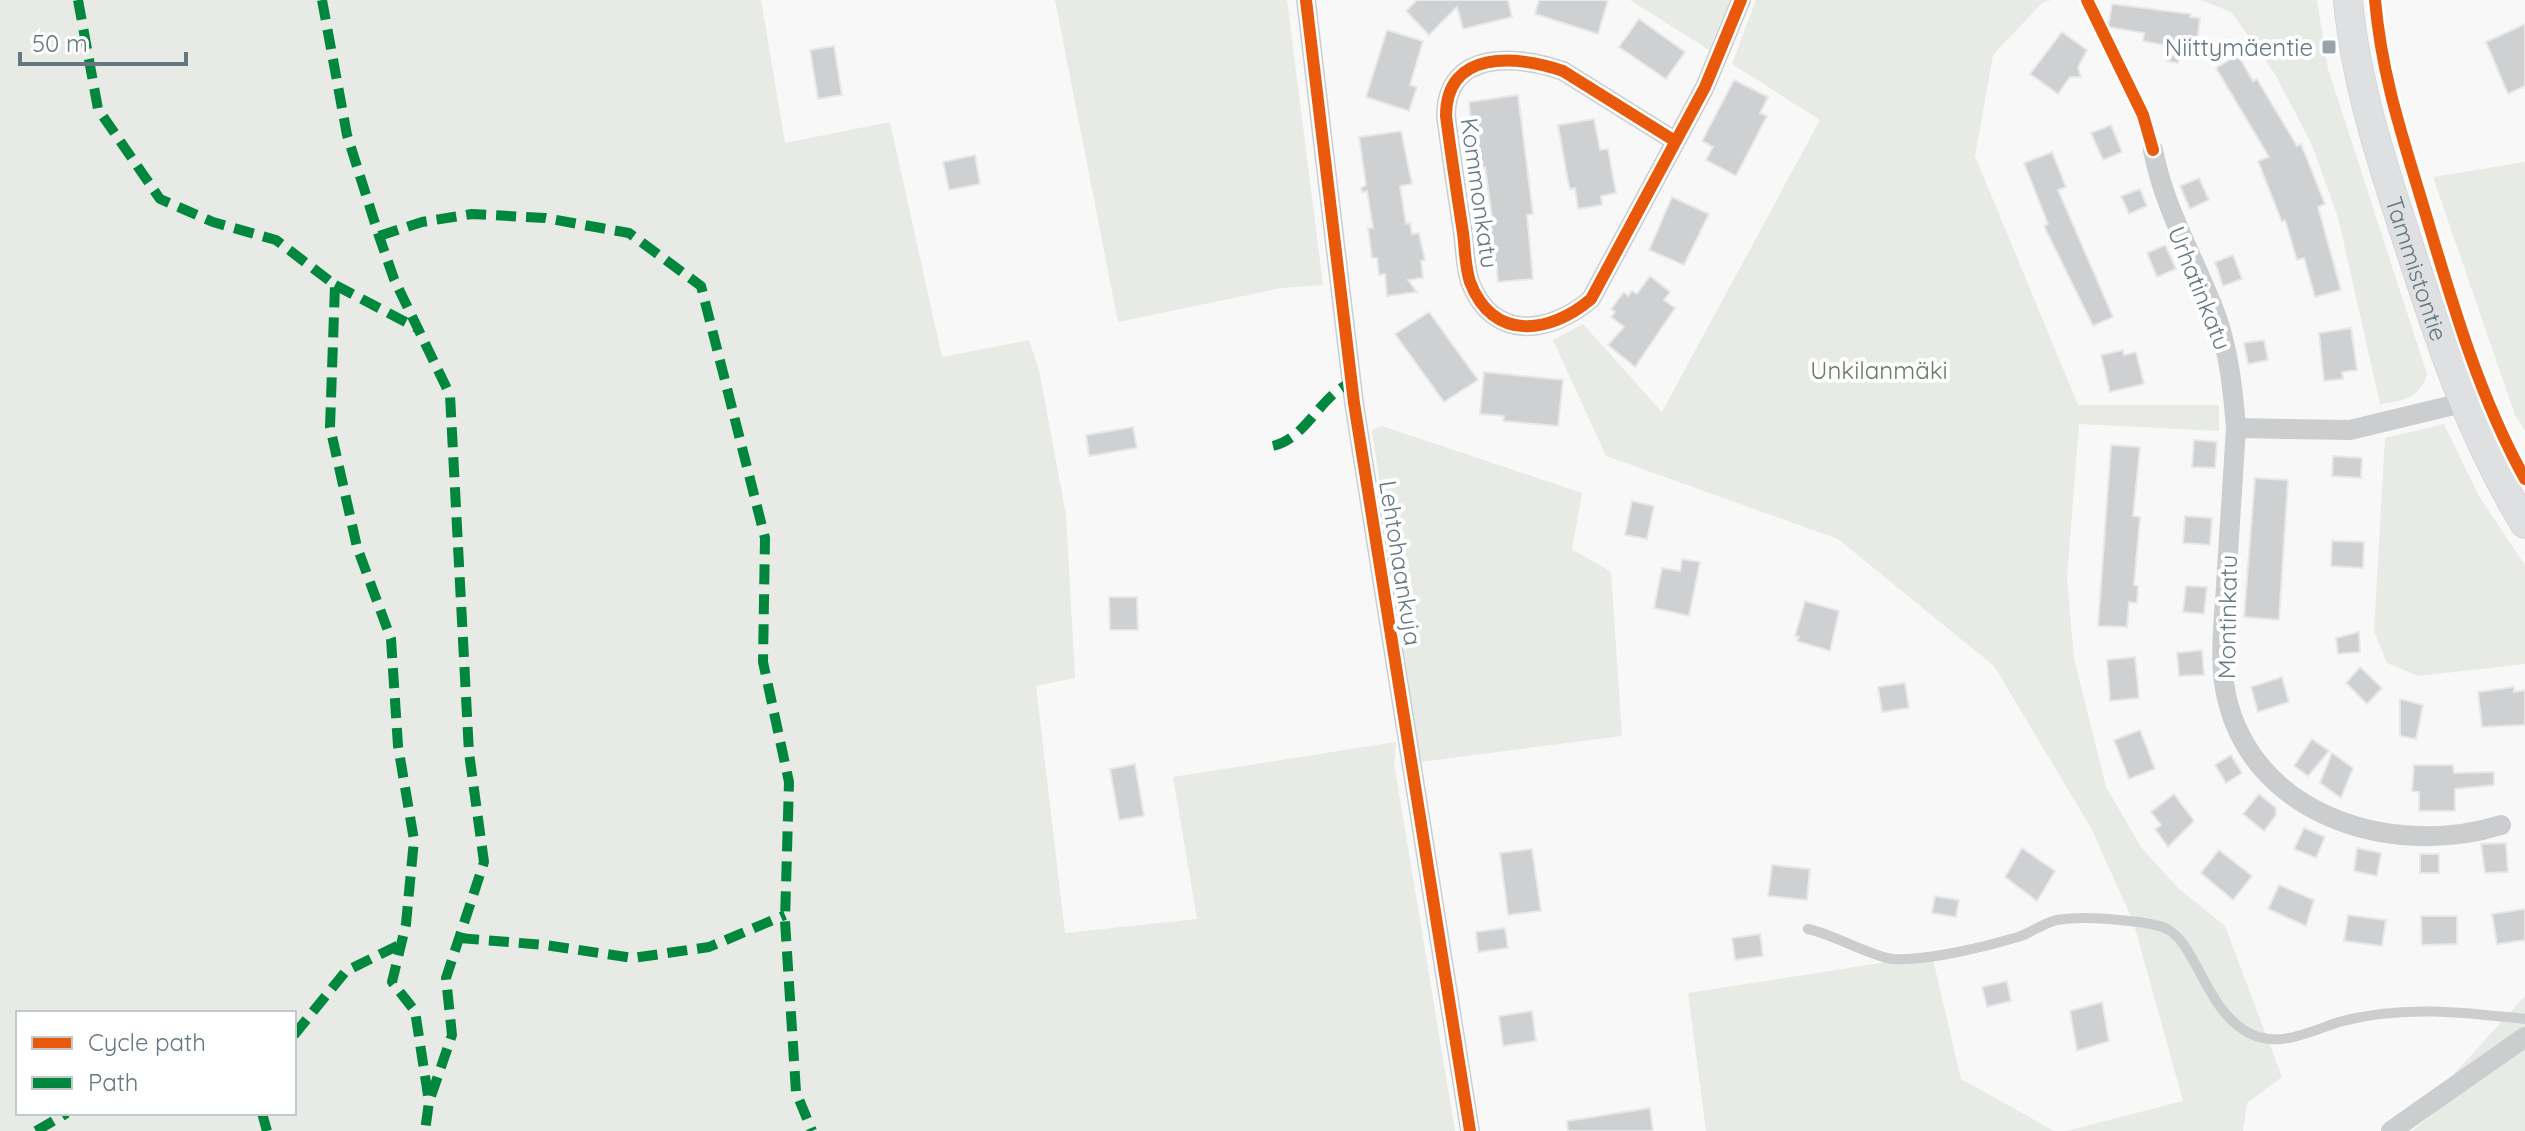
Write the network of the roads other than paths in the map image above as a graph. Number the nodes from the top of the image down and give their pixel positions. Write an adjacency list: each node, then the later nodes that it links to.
1 (1306, 0): 13 (street, Lehtohaankuja)
2 (1741, 0): 4 (street, Kommonkatu)
3 (2348, 0): 6 (street, Tammistontie)
4 (1675, 141): 4 (street, Kommonkatu)
5 (2153, 150): 7 (street, Urhatinkatu)
6 (2462, 403): 7 (street); 8 (street, Tammistontie)
7 (2236, 428): 9 (street, Montinkatu)
8 (2525, 524)
9 (2501, 825)
10 (1808, 929): 11 (lane)
11 (2525, 1019)
12 (2525, 1037): 14 (street)
13 (1470, 1131)
14 (2391, 1131)

